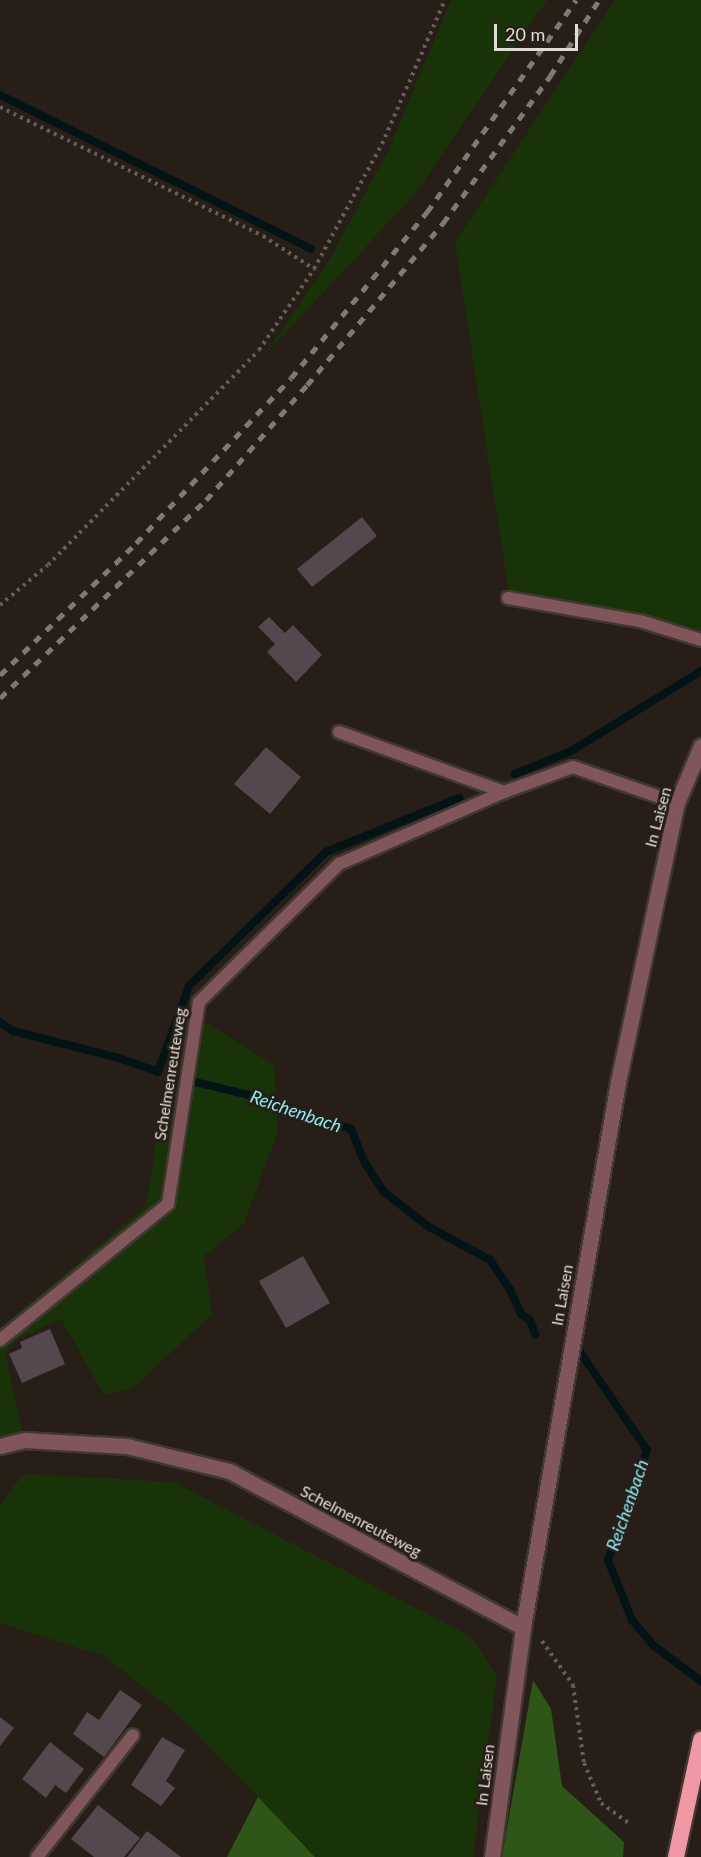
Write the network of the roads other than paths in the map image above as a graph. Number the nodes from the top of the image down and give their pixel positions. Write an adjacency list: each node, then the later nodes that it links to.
1 (508, 598): 2 (lane)
2 (701, 640)
3 (339, 732): 5 (lane)
4 (701, 746): 6 (street, In Laisen)
5 (504, 792): 6 (lane, Schelmenreuteweg); 7 (lane, Schelmenreuteweg)
6 (677, 803): 9 (street, In Laisen)
7 (0, 1340)
8 (0, 1446): 9 (street, Schelmenreuteweg)
9 (523, 1627): 13 (street, In Laisen)
10 (133, 1735): 12 (lane)
11 (701, 1740): 14 (highway)
12 (37, 1857)
13 (492, 1857)
14 (676, 1857)

